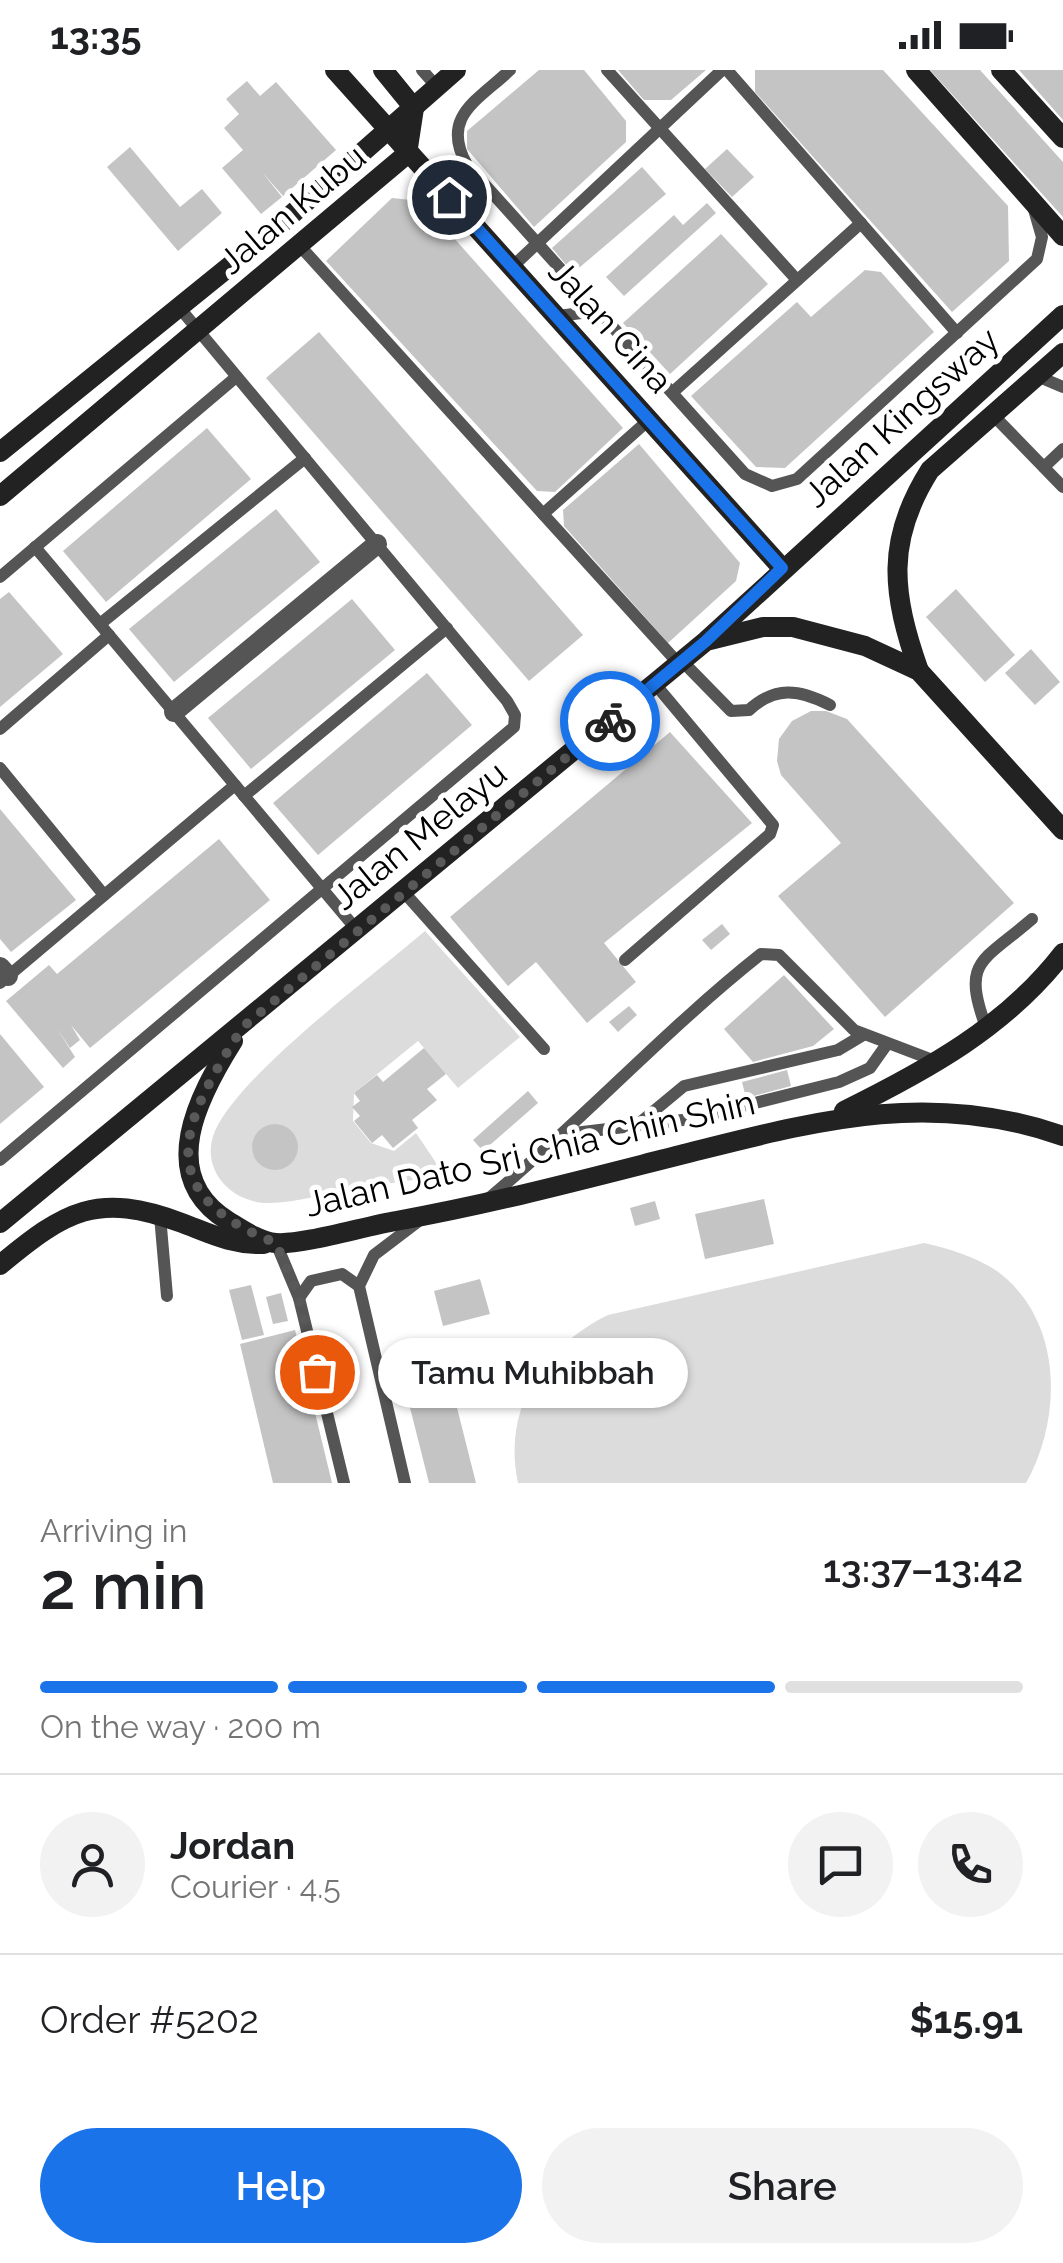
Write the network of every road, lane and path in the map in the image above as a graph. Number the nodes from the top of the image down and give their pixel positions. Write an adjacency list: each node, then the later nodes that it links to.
1 (334, 70): 13 (main road, Jalan Cina)
2 (383, 70): 11 (main road)
3 (422, 70): 10 (lane)
4 (456, 70): 10 (main road)
5 (510, 70): 19 (lane)
6 (606, 70): 12 (lane)
7 (724, 70): 12 (lane); 17 (lane)
8 (916, 70): 16 (main road)
9 (1001, 70): 14 (main road)
10 (436, 88): 11 (main road)
11 (414, 108): 13 (main road, Jalan Kubu); 15 (main road, Jalan Kubu)
12 (659, 128): 19 (lane); 22 (lane)
13 (388, 132): 15 (main road, Jalan Cina); 23 (main road, Jalan Kubu)
14 (1063, 138)
15 (407, 154): 20 (main road, Jalan Kubu); 21 (main road, Jalan Cina)
16 (1031, 199): 18 (main road); 28 (lane)
17 (860, 223): 22 (lane); 28 (lane)
18 (1063, 236)
19 (536, 244): 21 (lane); 24 (lane)
20 (300, 246): 27 (main road, Jalan Kubu); 42 (lane)
21 (512, 266): 26 (main road, Jalan Cina)
22 (797, 280): 33 (lane)
23 (178, 306): 27 (lane); 37 (main road, Jalan Kubu)
24 (598, 311): 26 (lane); 33 (lane)
25 (1063, 315): 45 (main road, Jalan Kingsway)
26 (558, 316): 35 (main road, Jalan Cina)
27 (198, 330): 31 (lane); 41 (main road, Jalan Kubu)
28 (958, 333): 33 (lane)
29 (1063, 352): 30 (main road, Jalan Kingsway)
30 (1037, 376): 32 (lane); 34 (main road, Jalan Kingsway)
31 (235, 378): 38 (lane); 44 (lane)
32 (1063, 387)
33 (673, 392)
34 (993, 415): 39 (lane); 51 (main road, Jalan Kingsway)
35 (651, 418): 42 (lane); 45 (main road, Jalan Cina)
36 (1063, 450): 39 (lane)
37 (0, 452)
38 (304, 458): 43 (lane); 48 (lane)
39 (1044, 467): 40 (lane)
40 (1063, 487)
41 (0, 496)
42 (543, 514): 50 (lane)
43 (377, 544): 47 (lane); 54 (street)
44 (35, 547): 46 (lane); 48 (lane)
45 (782, 568): 49 (main road, Jalan Melayu)
46 (0, 577)
47 (447, 628): 57 (lane); 59 (lane)
48 (105, 630): 54 (lane); 55 (lane)
49 (706, 641): 50 (main road, Jalan Melayu); 51 (main road)
50 (681, 662): 52 (main road, Jalan Melayu); 53 (lane)
51 (919, 671): 58 (main road)
52 (655, 684): 60 (main road, Jalan Melayu); 65 (lane)
53 (830, 705)
54 (174, 712): 57 (lane)
55 (0, 729)
56 (0, 768): 61 (lane)
57 (240, 791): 59 (lane); 61 (lane)
58 (1063, 830)
59 (321, 887): 63 (lane); 79 (lane)
60 (402, 890): 63 (main road, Jalan Melayu); 71 (lane)
61 (104, 895): 66 (lane)
62 (1032, 919): 68 (lane)
63 (356, 928): 67 (main road, Jalan Melayu)
64 (1063, 953): 68 (main road, Jalan Dato Sri Chia Chin Shin)
65 (625, 960)
66 (3, 975)
67 (243, 1027): 83 (main road, Jalan Melayu); 84 (main road, Jalan Dato Sri Chia Chin Shin)
68 (986, 1030): 72 (main road, Jalan Dato Sri Chia Chin Shin)
69 (863, 1036): 70 (lane); 75 (lane); 76 (lane)
70 (887, 1044): 72 (lane); 75 (lane)
71 (544, 1049)
72 (938, 1062): 73 (main road, Jalan Dato Sri Chia Chin Shin)
73 (833, 1117): 74 (main road, Jalan Dato Sri Chia Chin Shin); 80 (main road, Jalan Dato Sri Chia Chin Shin)
74 (1022, 1121): 77 (main road, Jalan Dato Sri Chia Chin Shin); 78 (main road)
75 (636, 1126): 76 (lane)
76 (566, 1134): 80 (lane)
77 (1063, 1136)
78 (1063, 1147)
79 (0, 1160)
80 (485, 1201): 82 (main road, Jalan Dato Sri Chia Chin Shin)
81 (160, 1216): 84 (main road); 85 (main road); 87 (lane)
82 (426, 1216): 84 (main road, Jalan Dato Sri Chia Chin Shin); 86 (lane)
83 (0, 1223)
84 (276, 1243): 88 (lane)
85 (0, 1265)
86 (359, 1286): 88 (lane); 90 (lane)
87 (167, 1296)
88 (299, 1298): 89 (lane)
89 (344, 1483)
90 (405, 1483)

